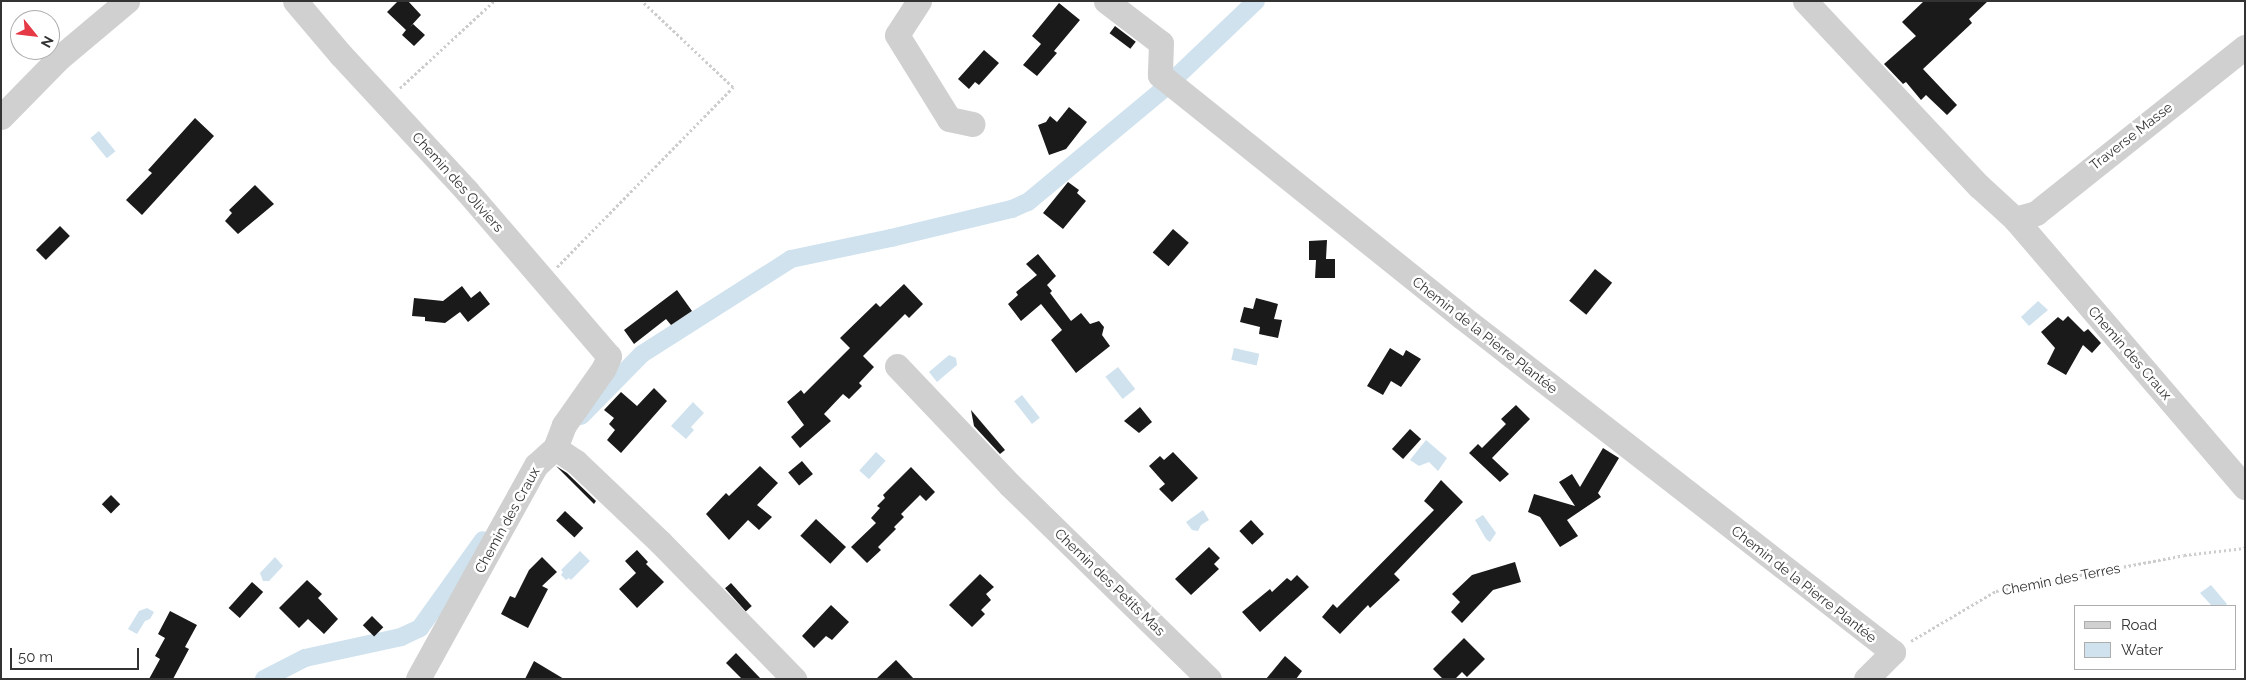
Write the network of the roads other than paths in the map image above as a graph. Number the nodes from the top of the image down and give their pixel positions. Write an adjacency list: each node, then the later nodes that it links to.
1 (127, 1): 7 (street)
2 (295, 1): 11 (street, Chemin des Oliviers)
3 (919, 1): 8 (street)
4 (1106, 1): 17 (street, Chemin de la Pierre Plantée)
5 (1814, 4): 9 (street, Chemin des Craux)
6 (2245, 48): 9 (street, Traverse Masse)
7 (1, 116)
8 (972, 124)
9 (2015, 219): 13 (street, Chemin des Craux)
10 (897, 366): 16 (street, Chemin des Petits Mas)
11 (604, 368): 12 (street, Chemin des Craux)
12 (555, 448): 14 (street, Chemin des Craux); 15 (street)
13 (2245, 487)
14 (418, 679)
15 (794, 679)
16 (1209, 679)
17 (1866, 679)

